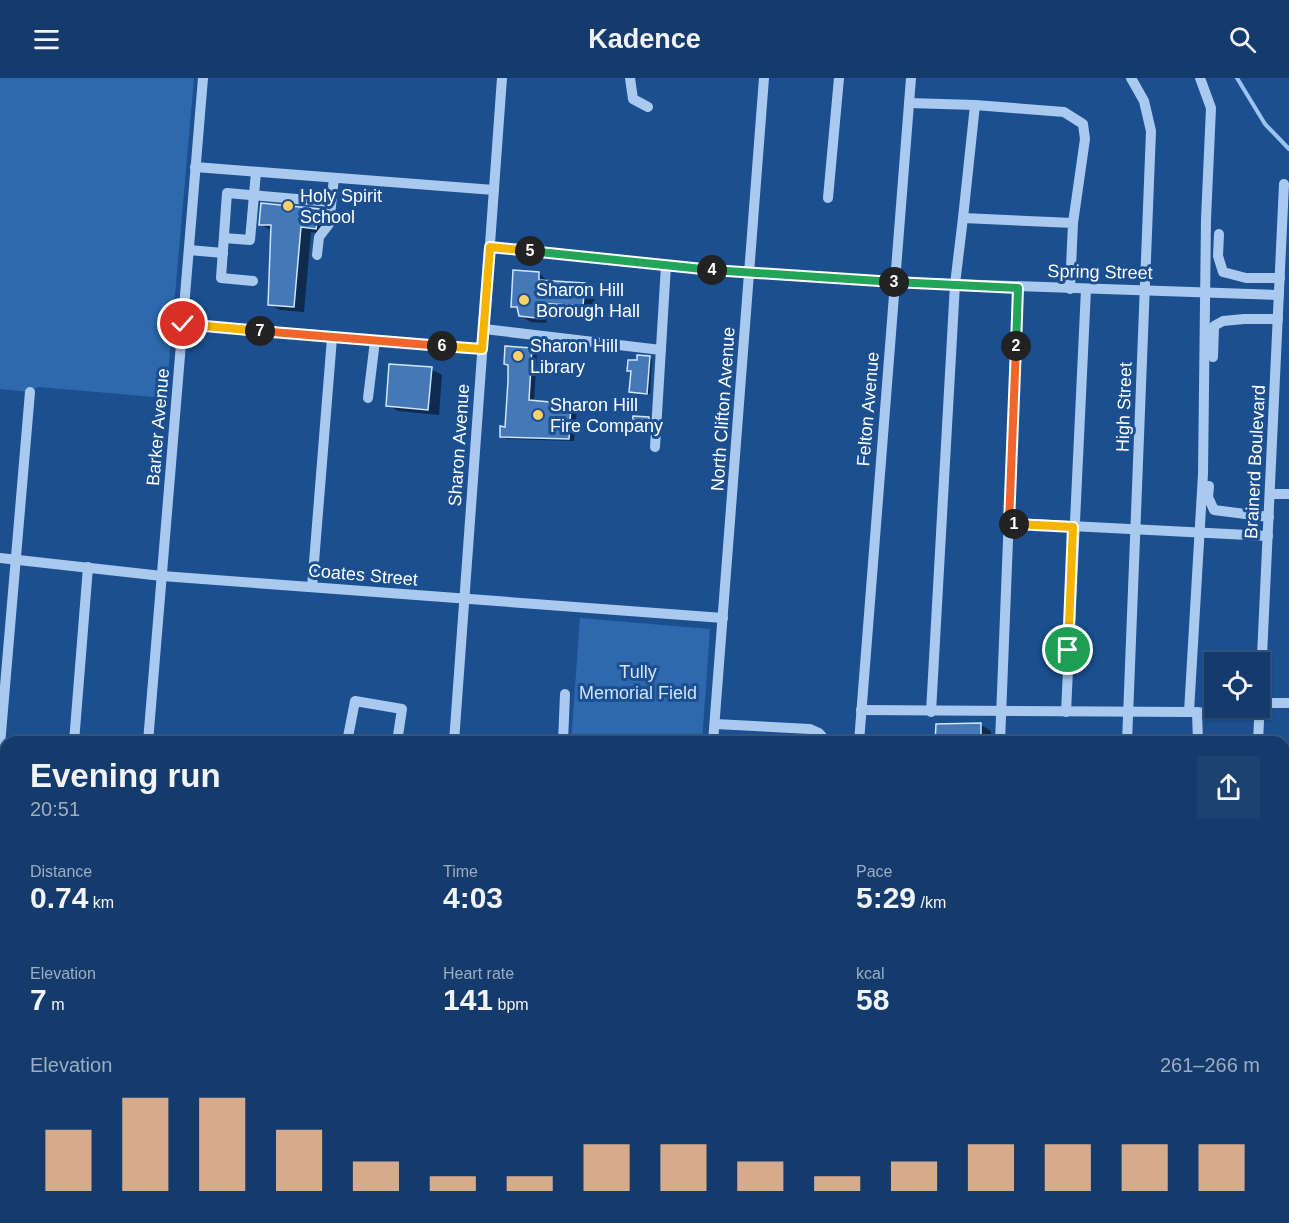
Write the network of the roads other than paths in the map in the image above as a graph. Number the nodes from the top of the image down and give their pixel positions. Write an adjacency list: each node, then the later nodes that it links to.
1 (202, 78): 12 (street, Barker Avenue)
2 (502, 78): 16 (street, Sharon Avenue)
3 (630, 78): 11 (street)
4 (765, 78): 29 (street, North Clifton Avenue)
5 (839, 78): 18 (street)
6 (911, 78): 9 (street, Felton Avenue)
7 (1131, 78): 37 (street, High Street)
8 (1200, 78): 38 (street)
9 (909, 103): 10 (street); 32 (street, Felton Avenue)
10 (975, 105): 20 (street); 21 (street)
11 (648, 107)
12 (195, 167): 13 (street); 25 (street, Barker Avenue)
13 (256, 172): 14 (street); 17 (street)
14 (334, 178): 16 (street); 19 (street)
15 (1284, 184): 30 (street, Brainerd Boulevard)
16 (494, 190): 24 (street, Sharon Avenue)
17 (254, 196): 19 (street); 23 (street); 23 (street)
18 (828, 198)
19 (332, 202): 27 (street)
20 (963, 218): 21 (street); 33 (street)
21 (1073, 223): 35 (street)
22 (1219, 234): 30 (street)
23 (224, 238): 26 (street)
24 (490, 247): 28 (street, Spring Street); 42 (street, Sharon Avenue)
25 (189, 250): 26 (street); 41 (street, Barker Avenue)
26 (223, 253): 31 (street)
27 (317, 255)
28 (666, 265): 29 (street, Spring Street); 46 (street)
29 (750, 273): 32 (street, Spring Street); 64 (street, North Clifton Avenue)
30 (1280, 278): 39 (street, Brainerd Boulevard)
31 (253, 281)
32 (895, 282): 33 (street, Spring Street); 69 (street, Felton Avenue)
33 (955, 285): 34 (street, Spring Street); 70 (street)
34 (1018, 288): 35 (street, Spring Street); 53 (street)
35 (1070, 289): 36 (street, Spring Street)
36 (1086, 289): 37 (street, Spring Street); 54 (street)
37 (1145, 289): 38 (street, Spring Street); 55 (street, High Street)
38 (1205, 292): 39 (street, Spring Street); 56 (street)
39 (1282, 302): 40 (street, Brainerd Boulevard)
40 (1278, 319): 50 (street, Brainerd Boulevard); 52 (street)
41 (183, 324): 43 (street); 61 (street, Barker Avenue)
42 (484, 329): 45 (street, Sharon Avenue); 46 (street)
43 (332, 338): 44 (street); 62 (street)
44 (375, 341): 45 (street); 48 (street)
45 (482, 349): 63 (street, Sharon Avenue)
46 (661, 350): 49 (street)
47 (30, 392): 59 (street)
48 (368, 399)
49 (655, 447)
50 (1270, 494): 51 (street); 52 (street, Brainerd Boulevard)
51 (1289, 494)
52 (1269, 517): 57 (street, Brainerd Boulevard)
53 (1009, 523): 54 (street); 71 (street)
54 (1073, 527): 55 (street); 72 (street)
55 (1136, 530): 56 (street); 73 (street, High Street)
56 (1199, 533): 57 (street); 74 (street)
57 (1268, 536): 65 (street, Brainerd Boulevard)
58 (0, 558): 59 (street, Coates Street)
59 (16, 559): 60 (street, Coates Street); 78 (street)
60 (88, 567): 61 (street, Coates Street); 79 (street)
61 (162, 576): 62 (street, Coates Street); 80 (street, Barker Avenue)
62 (312, 587): 63 (street, Coates Street)
63 (465, 600): 64 (street, Coates Street); 83 (street, Sharon Avenue)
64 (723, 618): 77 (street, North Clifton Avenue)
65 (1262, 652)
66 (565, 694): 84 (street)
67 (1270, 703): 68 (street)
68 (1289, 703)
69 (861, 710): 70 (street); 87 (street, Felton Avenue)
70 (931, 712): 71 (street)
71 (1001, 712): 72 (street); 88 (street)
72 (1066, 712): 73 (street)
73 (1128, 712): 74 (street); 89 (street, High Street)
74 (1193, 712): 75 (street); 90 (street)
75 (1204, 712)
76 (1260, 718): 91 (street, Brainerd Boulevard)
77 (715, 723): 85 (street, North Clifton Avenue); 86 (street)
78 (1, 736)
79 (74, 736)
80 (149, 736)
81 (348, 736): 82 (street)
82 (398, 736)
83 (454, 736)
84 (563, 736)
85 (714, 736)
86 (821, 736)
87 (859, 736)
88 (1000, 736)
89 (1127, 736)
90 (1197, 736)
91 (1258, 736)

